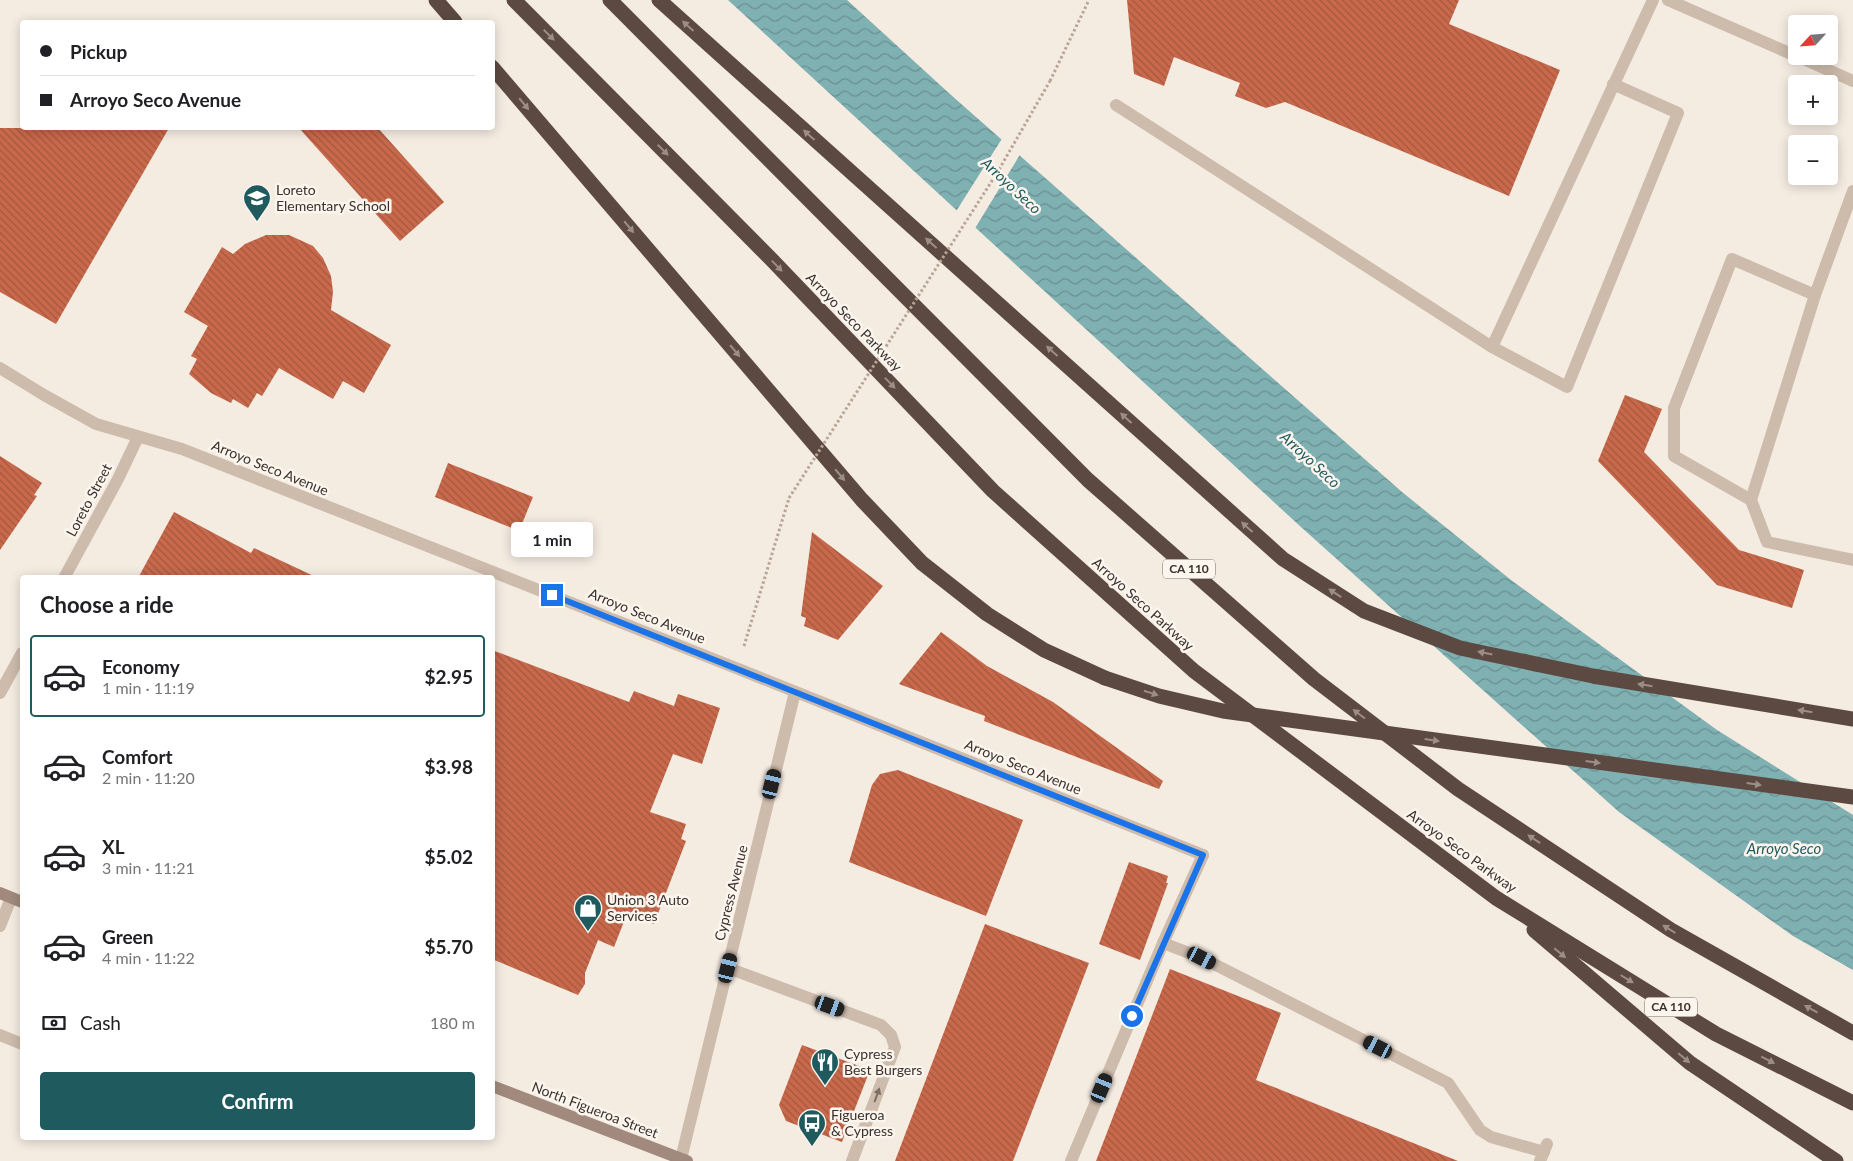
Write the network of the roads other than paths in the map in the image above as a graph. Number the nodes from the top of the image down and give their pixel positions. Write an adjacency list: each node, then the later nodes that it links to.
1 (436, 0): 7 (highway)
2 (514, 0): 28 (highway, Arroyo Seco Parkway / CA 110, one-way to 28)
3 (610, 0): 32 (highway, CA 110, one-way to 3)
4 (659, 0): 25 (highway, one-way to 4)
5 (1653, 0): 12 (street)
6 (1668, 0): 8 (street)
7 (453, 20)
8 (1788, 52)
9 (1817, 65): 11 (street)
10 (495, 70): 26 (highway, one-way to 26, bridge)
11 (1853, 81)
12 (1613, 84): 16 (street); 16 (street)
13 (1116, 105): 16 (street)
14 (1853, 192): 15 (street)
15 (1815, 295): 19 (street); 19 (street)
16 (1492, 346)
17 (0, 368): 18 (street, Arroyo Seco Avenue)
18 (138, 436): 21 (street, Loreto Street); 23 (street, Arroyo Seco Avenue)
19 (1751, 500): 20 (street)
20 (1853, 560)
21 (66, 575)
22 (20, 657): 24 (street)
23 (794, 692): 30 (street, Arroyo Seco Avenue); 31 (street, Cypress Avenue)
24 (0, 694)
25 (1853, 719)
26 (1853, 797)
27 (11, 898): 29 (street)
28 (1496, 898): 36 (highway, Arroyo Seco Parkway / CA 110, one-way to 36); 41 (highway, one-way to 41)
29 (0, 926)
30 (1163, 943): 37 (street); 40 (street)
31 (728, 968): 38 (street, one-way to 31); 39 (street, Cypress Avenue)
32 (1853, 1033)
33 (0, 1035): 34 (street)
34 (20, 1043)
35 (495, 1087): 39 (main road, North Figueroa Street)
36 (1853, 1103)
37 (1544, 1152)
38 (853, 1159)
39 (684, 1160)
40 (1071, 1161)
41 (1836, 1161)

